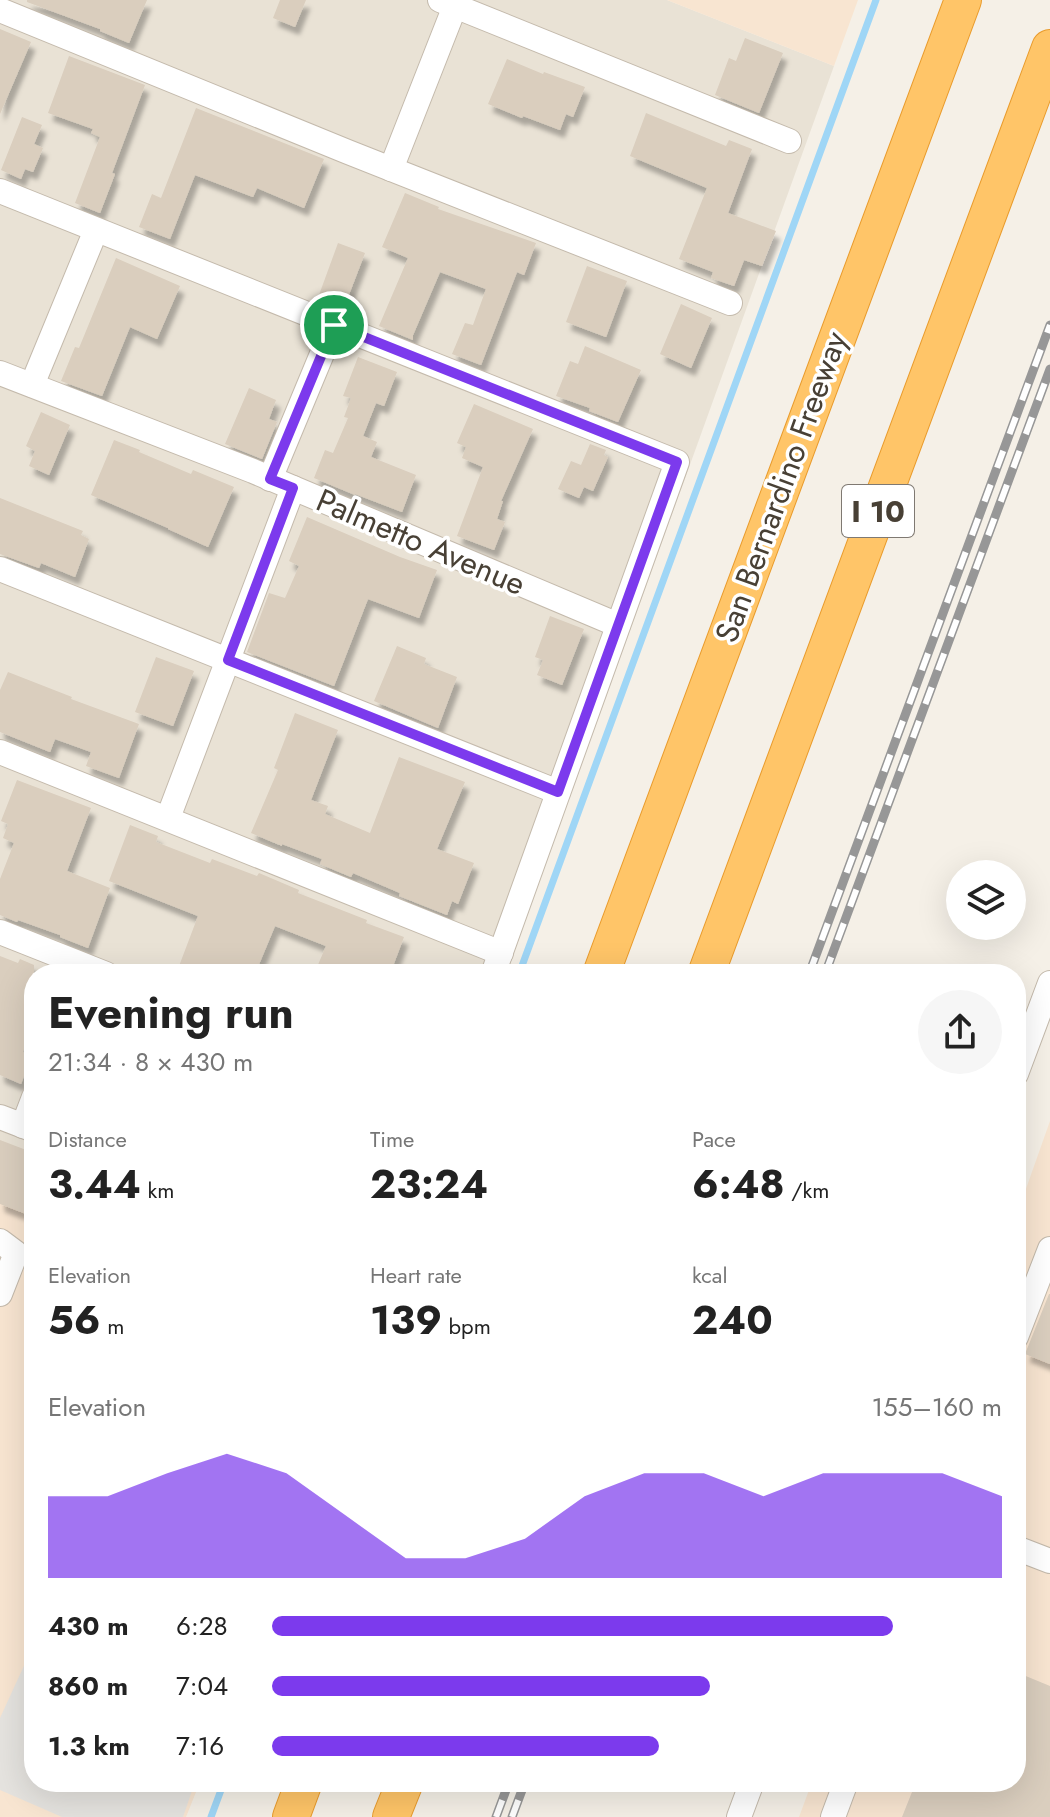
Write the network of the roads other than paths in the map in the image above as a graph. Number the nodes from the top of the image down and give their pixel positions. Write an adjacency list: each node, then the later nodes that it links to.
1 (963, 0): 24 (highway, San Bernardino Freeway)
2 (447, 3): 5 (lane); 6 (lane)
3 (0, 10): 6 (lane)
4 (1050, 48): 25 (highway, I 10)
5 (789, 141)
6 (391, 169): 9 (lane)
7 (0, 191): 8 (lane)
8 (96, 230): 10 (lane); 12 (lane)
9 (730, 303)
10 (334, 325): 13 (lane); 16 (lane)
11 (0, 373): 12 (lane, Palmetto Avenue)
12 (32, 385): 13 (lane, Palmetto Avenue)
13 (270, 479): 14 (lane, Palmetto Avenue)
14 (293, 488): 16 (lane, Palmetto Avenue); 17 (lane)
15 (0, 569): 17 (lane)
16 (618, 625): 19 (lane)
17 (228, 660): 19 (lane); 20 (lane)
18 (0, 752): 20 (lane)
19 (558, 792): 22 (lane)
20 (168, 818): 22 (lane)
21 (0, 932): 23 (lane)
22 (497, 963)
23 (74, 964)
24 (605, 964)
25 (710, 964)
26 (1050, 983): 27 (lane)
27 (1026, 1047)
28 (0, 1241): 30 (lane)
29 (1050, 1249): 31 (lane)
30 (0, 1294)
31 (1026, 1311)
32 (1026, 1552): 33 (lane)
33 (1050, 1561)
34 (300, 1792): 39 (highway)
35 (401, 1792): 40 (highway)
36 (425, 1792): 41 (highway)
37 (748, 1792): 42 (lane)
38 (842, 1792): 43 (lane)
39 (291, 1817)
40 (391, 1817)
41 (418, 1817)
42 (739, 1817)
43 (833, 1817)

